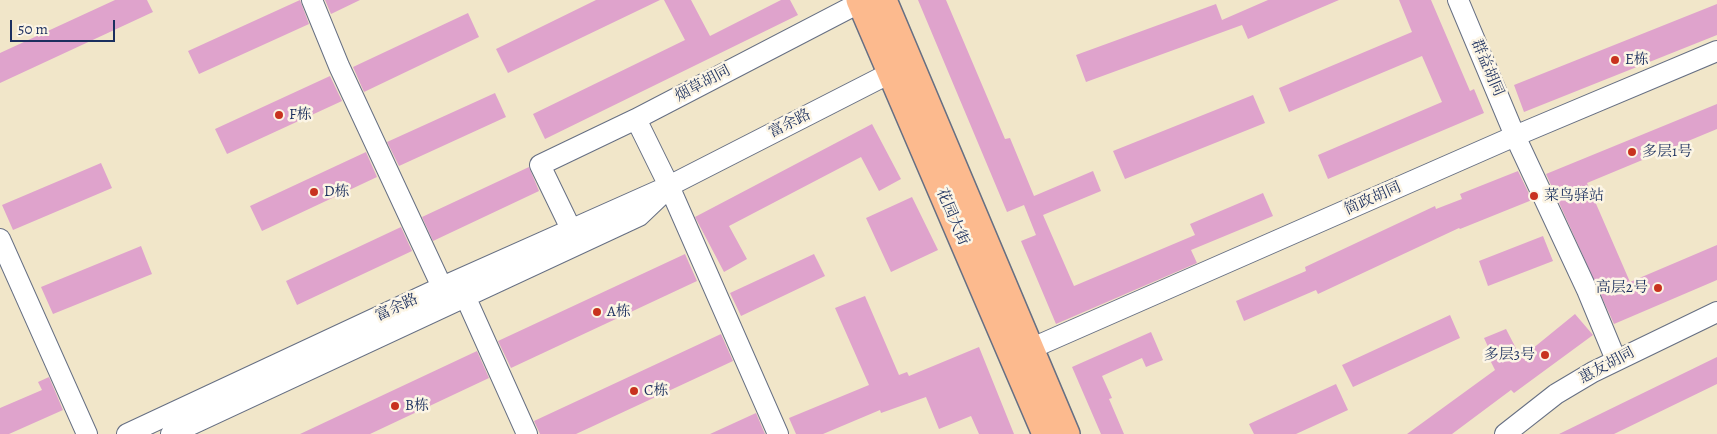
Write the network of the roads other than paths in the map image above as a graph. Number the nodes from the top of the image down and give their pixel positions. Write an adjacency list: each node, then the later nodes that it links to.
1 (312, 0): 11 (street)
2 (1458, 0): 7 (street, 群益胡同)
3 (867, 1): 5 (main road, 花园大街); 6 (street, 烟草胡同)
4 (1717, 51): 7 (street, 简政胡同)
5 (900, 68): 8 (street, 富余路); 14 (main road, 花园大街); 22 (main road, 花园大街)
6 (636, 120): 8 (street); 9 (street, 烟草胡同)
7 (1516, 136): 14 (street, 简政胡同); 15 (street, 群益胡同)
8 (669, 186): 9 (street, 富余路); 12 (street, 富余路); 21 (street)
9 (571, 228): 11 (street, 富余路)
10 (0, 239): 17 (street)
11 (442, 287): 18 (street, 富余路)
12 (465, 296): 19 (street, 富余路); 20 (street)
13 (1717, 312): 15 (street, 惠友胡同)
14 (1030, 349): 23 (main road, 花园大街)
15 (1616, 360): 16 (street, 惠友胡同)
16 (1529, 426): 24 (street, 惠友胡同)
17 (87, 434)
18 (127, 434)
19 (171, 434)
20 (527, 434)
21 (778, 434)
22 (1046, 434)
23 (1067, 434)
24 (1504, 434)

